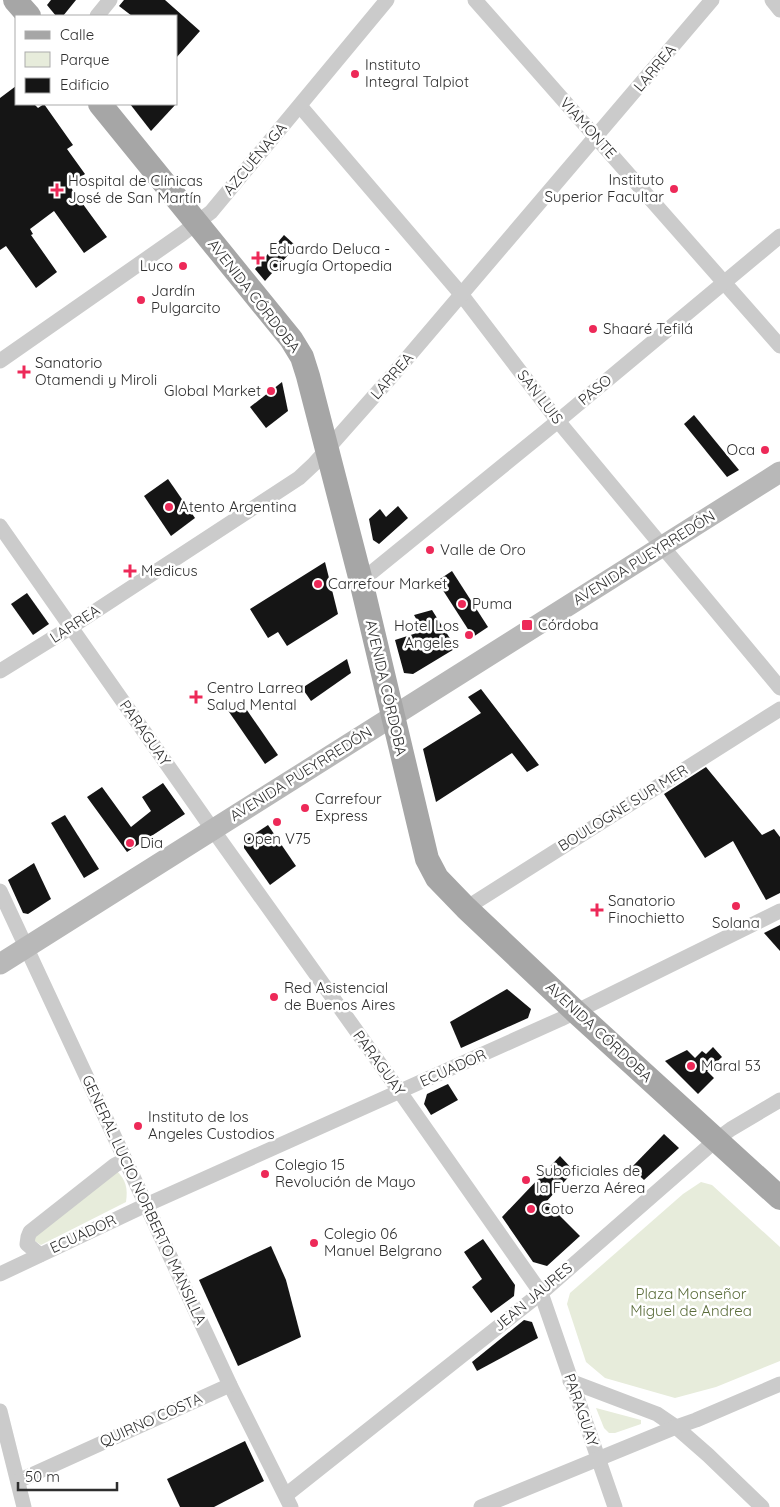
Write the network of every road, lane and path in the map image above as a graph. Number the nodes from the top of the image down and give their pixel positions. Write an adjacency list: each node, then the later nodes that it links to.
1 (15, 0): 8 (main road)
2 (110, 0): 9 (street)
3 (387, 0): 11 (street, AZCUÉNAGA)
4 (475, 0): 12 (street, VIAMONTE)
5 (712, 0): 12 (street, LARREA)
6 (772, 0): 7 (street)
7 (780, 10)
8 (27, 15)
9 (98, 15)
10 (101, 105): 13 (main road, AVENIDA CÓRDOBA)
11 (300, 106): 13 (street, AZCUÉNAGA); 16 (street, SAN LUIS)
12 (596, 137): 15 (street, VIAMONTE); 16 (street, LARREA)
13 (197, 223): 18 (street, AZCUÉNAGA); 20 (main road, AVENIDA CÓRDOBA)
14 (780, 236): 15 (street, PASO)
15 (724, 282): 17 (street, VIAMONTE); 19 (street, PASO)
16 (461, 294): 19 (street, SAN LUIS); 20 (street, LARREA)
17 (780, 346)
18 (0, 361)
19 (558, 421): 23 (street, SAN LUIS); 24 (street, PASO)
20 (328, 449): 24 (main road, AVENIDA CÓRDOBA); 25 (street, LARREA)
21 (780, 472): 23 (main road, AVENIDA PUEYRREDÓN)
22 (0, 526): 25 (street, PARAGUAY)
23 (662, 546): 27 (street, SAN LUIS); 29 (main road, AVENIDA PUEYRREDÓN)
24 (361, 581): 29 (main road, AVENIDA CÓRDOBA)
25 (71, 627): 26 (street, LARREA); 30 (street, PARAGUAY)
26 (0, 671)
27 (780, 688)
28 (780, 709): 32 (street, BOULOGNE SUR MER)
29 (392, 716): 30 (main road, AVENIDA PUEYRREDÓN); 32 (main road, AVENIDA CÓRDOBA)
30 (213, 830): 34 (main road, AVENIDA PUEYRREDÓN); 37 (street, PARAGUAY)
31 (0, 891): 34 (street, GENERAL LUCIO NORBERTO MANSILLA)
32 (466, 908): 36 (main road, AVENIDA CÓRDOBA)
33 (780, 911): 36 (street, ECUADOR)
34 (26, 948): 35 (main road, AVENIDA PUEYRREDÓN); 40 (street, GENERAL LUCIO NORBERTO MANSILLA)
35 (0, 964)
36 (576, 1012): 37 (street, ECUADOR); 39 (main road, AVENIDA CÓRDOBA)
37 (400, 1092): 42 (street, ECUADOR); 45 (street, PARAGUAY)
38 (780, 1100): 39 (street, JEAN JAURES)
39 (716, 1140): 41 (main road, AVENIDA CÓRDOBA); 45 (street, JEAN JAURES)
40 (125, 1160): 42 (street, GENERAL LUCIO NORBERTO MANSILLA); 43 (street, ECUADOR)
41 (780, 1198)
42 (146, 1206): 43 (street, ECUADOR); 47 (street, GENERAL LUCIO NORBERTO MANSILLA)
43 (40, 1255): 44 (street, ECUADOR)
44 (0, 1274)
45 (541, 1293): 46 (street, PARAGUAY); 53 (street, JEAN JAURES)
46 (570, 1381): 50 (street); 51 (street, PARAGUAY)
47 (230, 1384): 52 (street, QUIRNO COSTA); 53 (street, GENERAL LUCIO NORBERTO MANSILLA)
48 (780, 1384): 50 (street)
49 (0, 1411): 52 (street)
50 (676, 1427): 51 (street); 57 (street)
51 (598, 1459): 55 (street); 56 (street, PARAGUAY)
52 (18, 1481): 54 (street)
53 (288, 1501)
54 (24, 1507)
55 (481, 1507)
56 (615, 1507)
57 (762, 1507)

